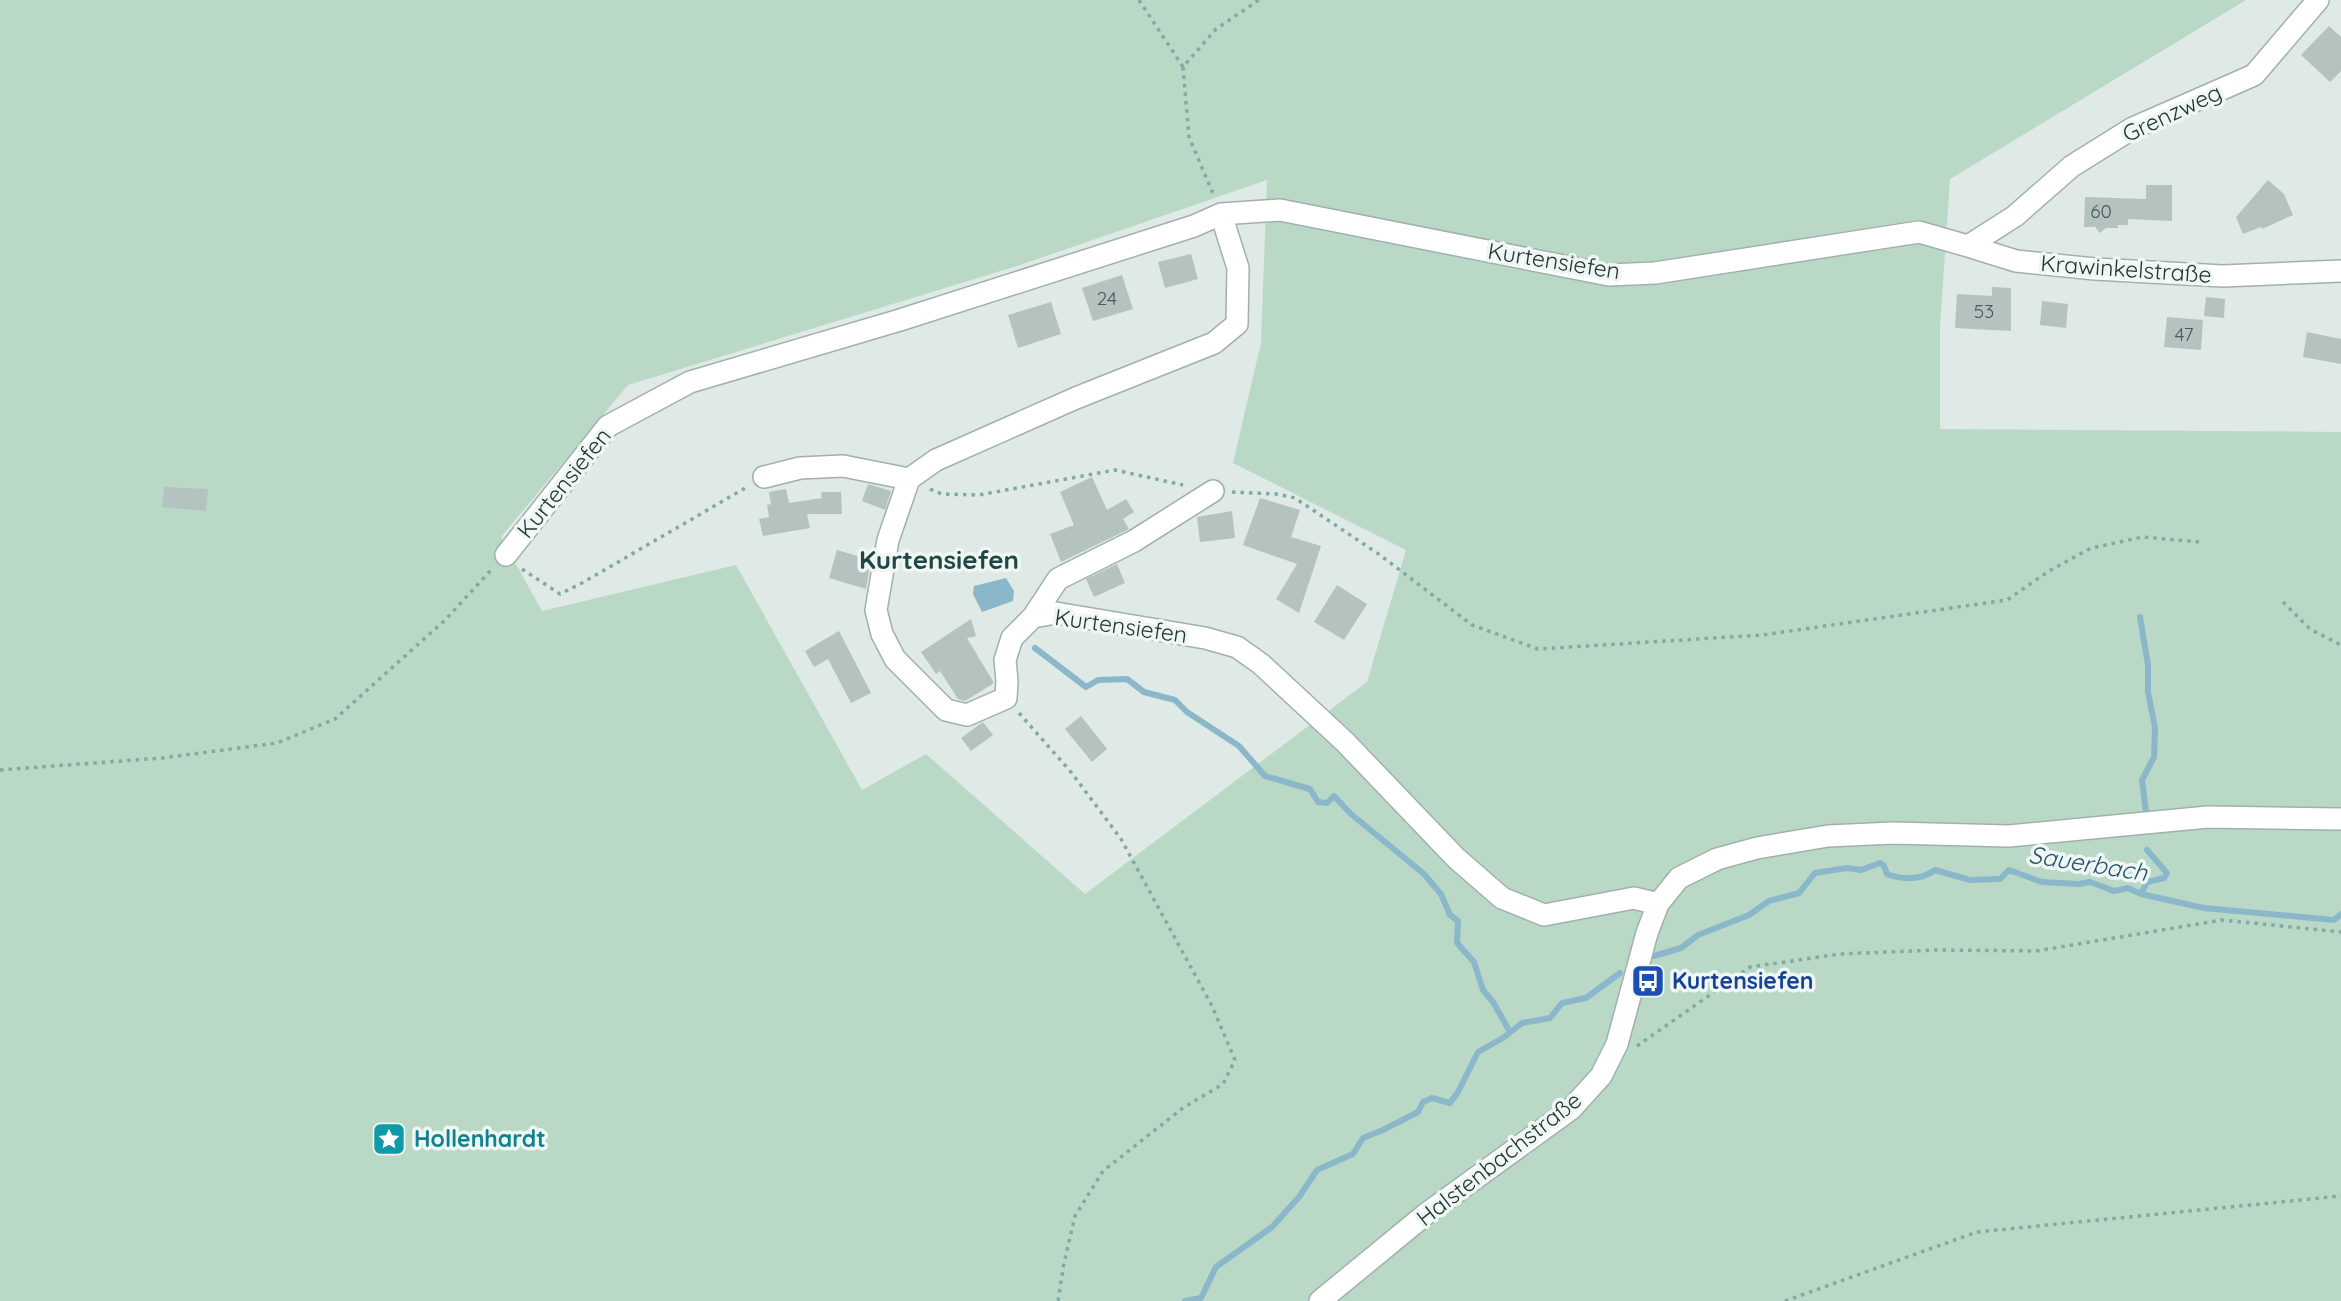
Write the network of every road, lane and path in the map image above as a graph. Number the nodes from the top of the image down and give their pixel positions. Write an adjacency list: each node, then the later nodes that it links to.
1 (1139, 0): 4 (path)
2 (1259, 0): 4 (path)
3 (2318, 0): 6 (street, Grenzweg)
4 (1183, 67): 5 (path)
5 (1221, 214): 6 (street, Kurtensiefen); 9 (street); 12 (street, Kurtensiefen)
6 (1968, 246): 7 (street, Krawinkelstraße)
7 (2341, 271)
8 (764, 477): 9 (street); 12 (path)
9 (909, 479): 10 (path); 16 (street)
10 (1213, 491): 11 (path); 14 (street)
11 (2200, 542)
12 (506, 555): 17 (path)
13 (2283, 602): 15 (path)
14 (1033, 617): 16 (street, Kurtensiefen); 19 (street, Kurtensiefen)
15 (2341, 645)
16 (1006, 698): 23 (path)
17 (0, 770)
18 (2341, 819): 19 (street, Halstenbachstraße)
19 (1658, 904): 21 (street, Halstenbachstraße)
20 (2341, 932): 21 (path)
21 (1617, 1044): 24 (street, Halstenbachstraße)
22 (2341, 1196): 25 (path)
23 (1058, 1301)
24 (1320, 1301)
25 (1784, 1301)

